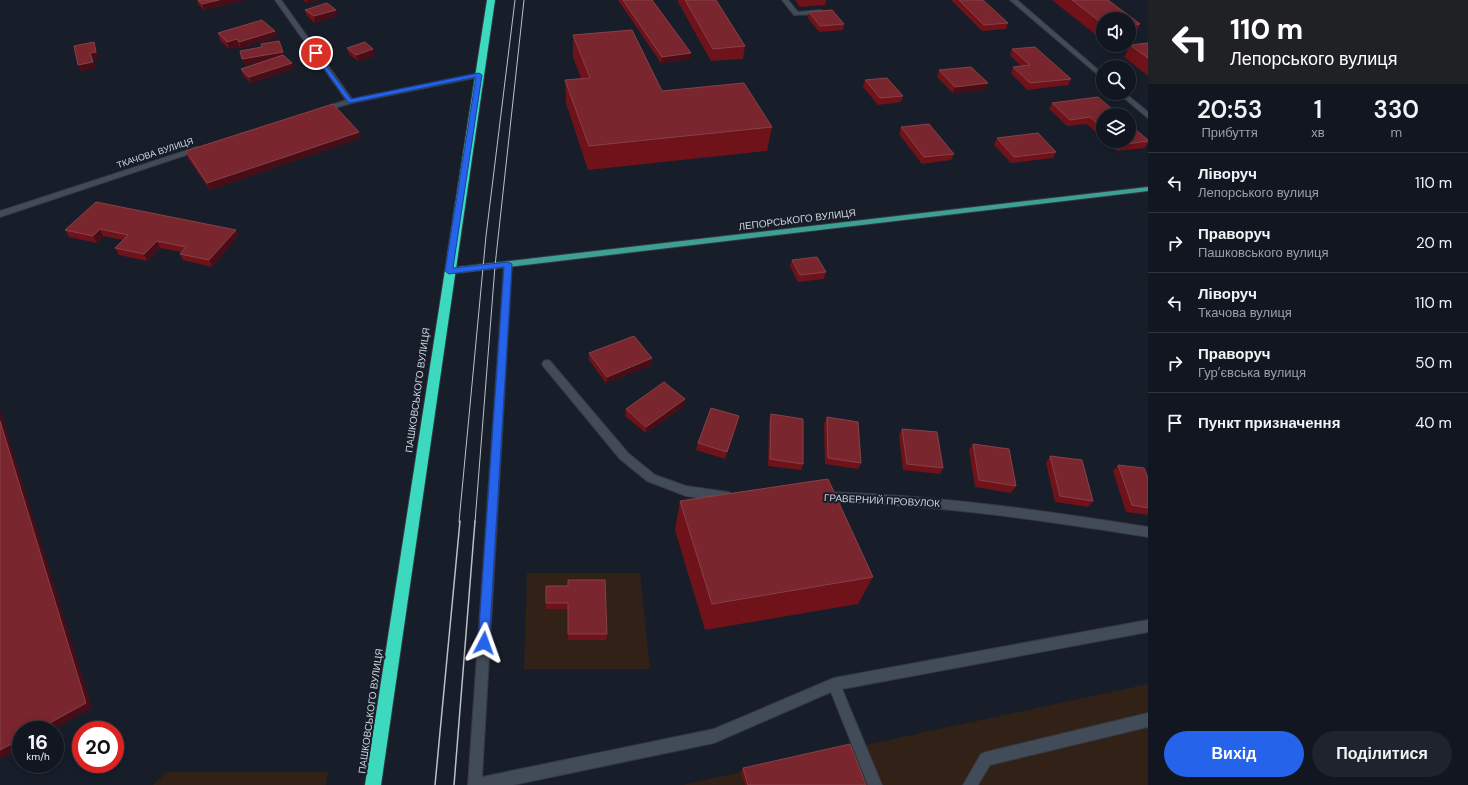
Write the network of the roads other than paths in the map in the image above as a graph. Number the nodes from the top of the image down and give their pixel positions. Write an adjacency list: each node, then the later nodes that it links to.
1 (278, 0): 9 (street)
2 (491, 0): 7 (highway, ПАШКОВСЬКОГО ВУЛИЦЯ)
3 (785, 0): 5 (street)
4 (1013, 0): 6 (street)
5 (831, 11)
6 (1096, 71)
7 (479, 75): 9 (street); 16 (highway, ПАШКОВСЬКОГО ВУЛИЦЯ)
8 (1129, 100): 11 (street)
9 (350, 101): 10 (street)
10 (312, 113)
11 (1148, 116)
12 (205, 148): 14 (street, ТКАЧОВА ВУЛИЦЯ)
13 (1148, 189): 15 (main road, ЛЕПОРСЬКОГО ВУЛИЦЯ)
14 (0, 214)
15 (508, 264): 16 (main road, ЛЕПОРСЬКОГО ВУЛИЦЯ); 25 (street)
16 (449, 271): 24 (highway, ПАШКОВСЬКОГО ВУЛИЦЯ)
17 (547, 364): 18 (street)
18 (741, 497)
19 (813, 497): 20 (street, ГРАВЕРНИЙ ПРОВУЛОК)
20 (1148, 532)
21 (1148, 626): 22 (street)
22 (834, 684): 26 (street); 27 (street)
23 (1148, 720): 28 (street)
24 (373, 785)
25 (475, 785)
26 (479, 785)
27 (875, 785)
28 (970, 785)

